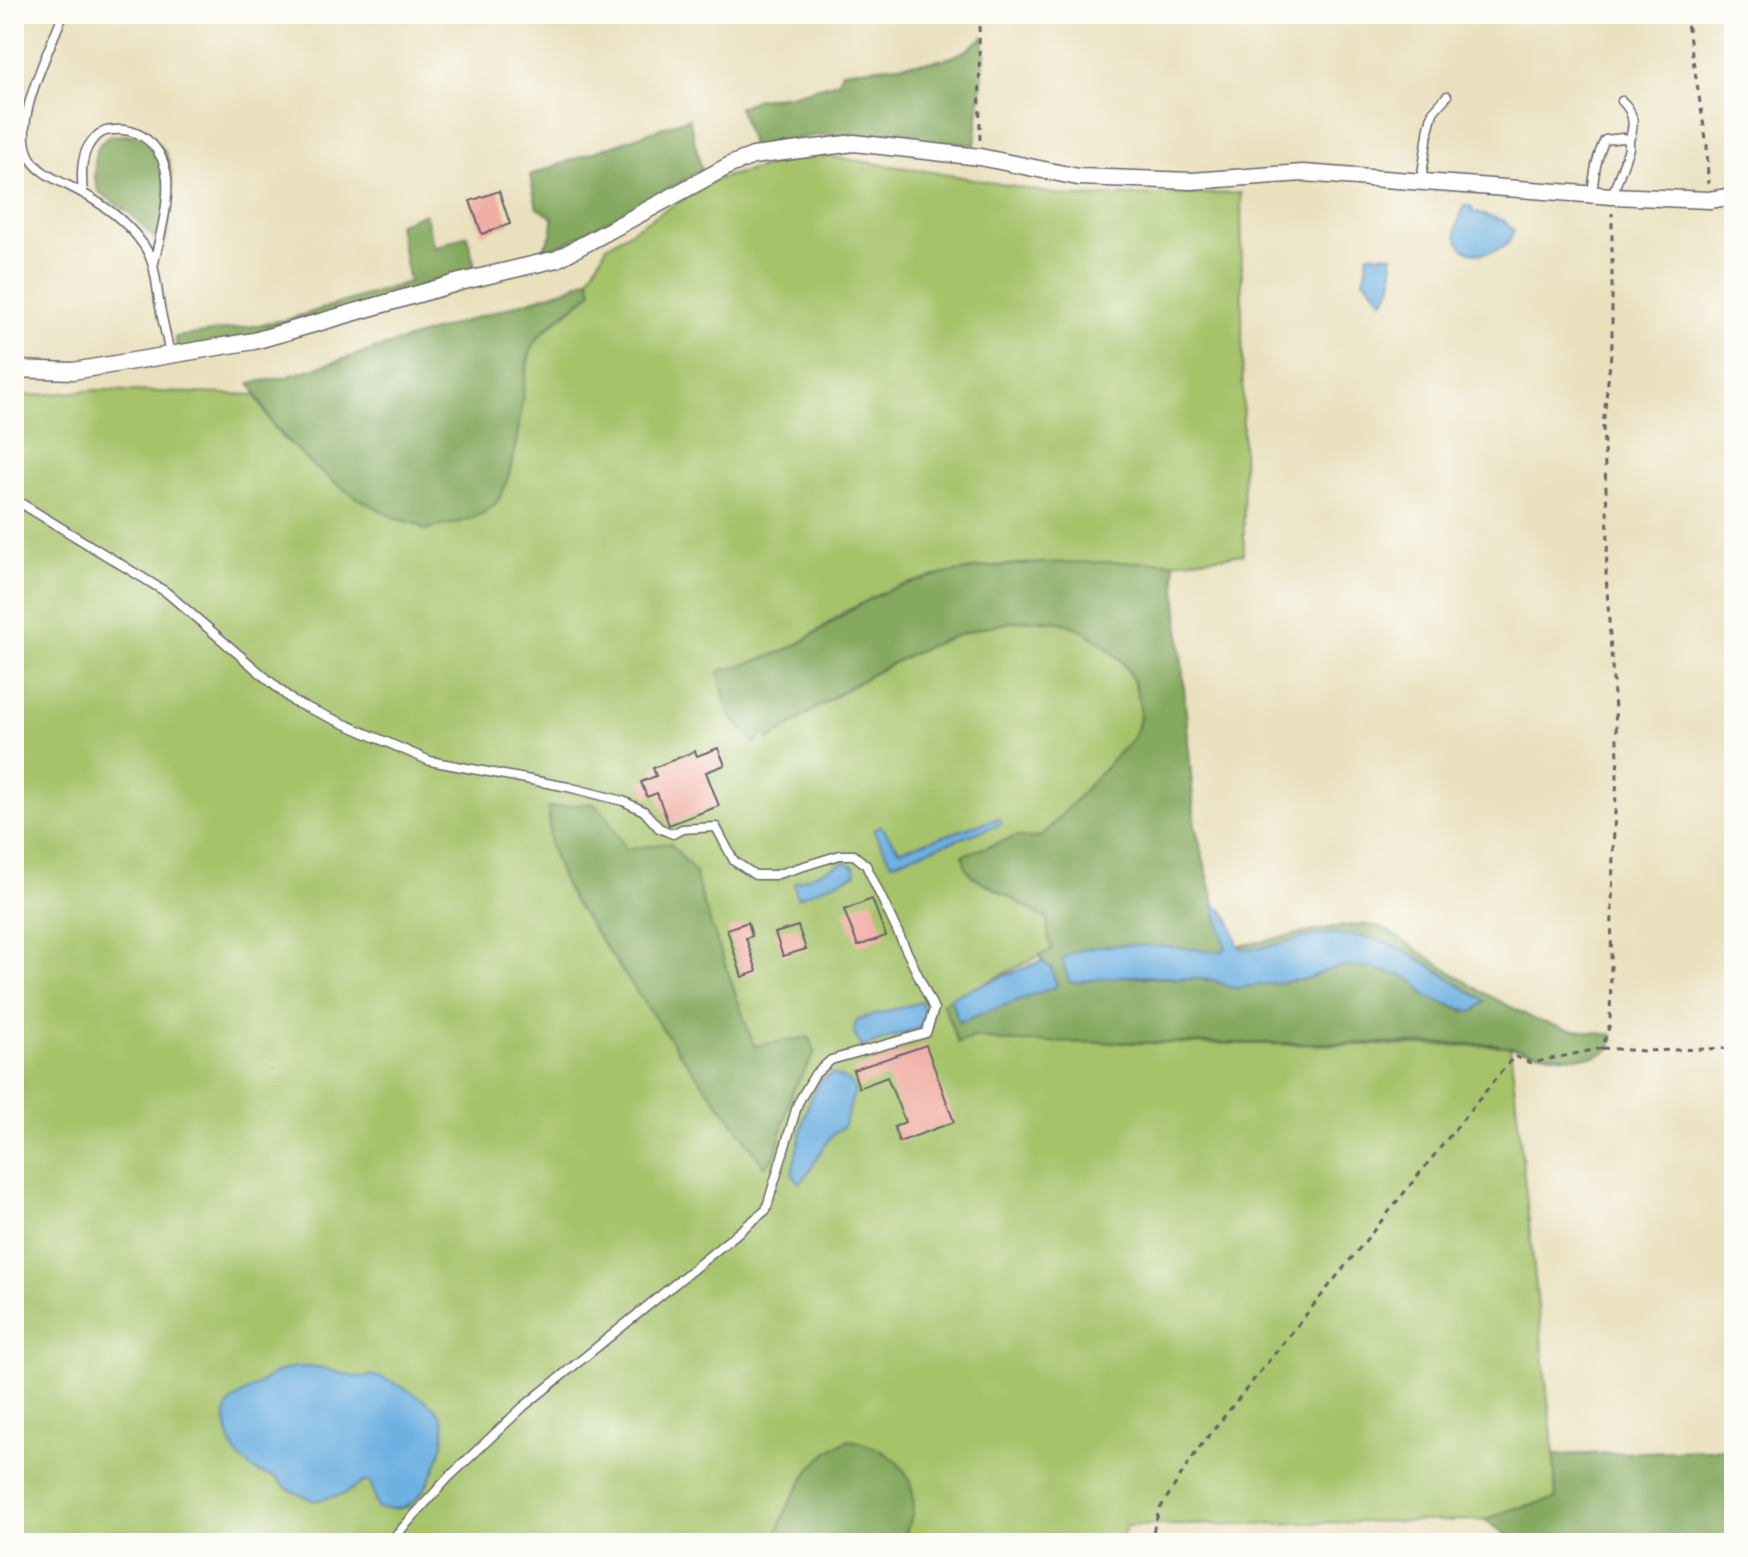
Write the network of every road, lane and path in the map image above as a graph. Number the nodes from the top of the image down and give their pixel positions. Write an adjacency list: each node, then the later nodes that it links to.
1 (63, 14): 7 (lane)
2 (979, 14): 8 (path)
3 (1689, 14): 15 (path)
4 (1447, 96): 10 (lane)
5 (1622, 101): 6 (lane)
6 (1629, 140): 12 (lane); 13 (lane)
7 (27, 151): 9 (lane); 11 (lane)
8 (980, 157): 10 (street); 17 (street)
9 (14, 162)
10 (1421, 182): 12 (street)
11 (83, 193): 16 (lane); 16 (lane)
12 (1592, 194): 13 (street)
13 (1612, 196): 15 (street); 20 (path)
14 (1734, 196): 15 (street)
15 (1709, 200)
16 (154, 265): 17 (lane)
17 (170, 355): 18 (street)
18 (14, 369)
19 (14, 499): 22 (lane)
20 (1602, 1048): 21 (path); 23 (path)
21 (1734, 1048)
22 (389, 1543)
23 (1150, 1543)

